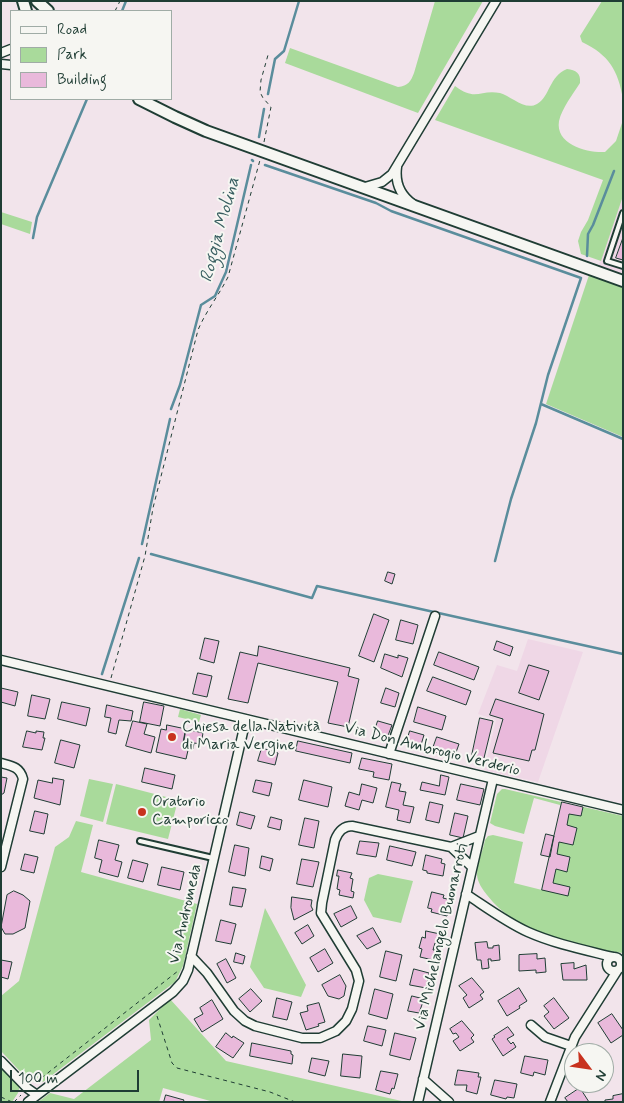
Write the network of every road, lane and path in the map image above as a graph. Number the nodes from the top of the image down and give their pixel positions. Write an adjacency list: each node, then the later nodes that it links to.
1 (37, 1): 3 (main road)
2 (496, 1): 7 (street)
3 (47, 10)
4 (268, 55): 6 (path)
5 (141, 100): 6 (main road)
6 (263, 150): 8 (main road); 15 (path)
7 (398, 166): 8 (street); 9 (street)
8 (365, 187): 9 (main road)
9 (415, 205): 12 (main road)
10 (623, 213): 11 (lane)
11 (623, 266)
12 (623, 281)
13 (435, 616): 19 (street)
14 (1, 660): 15 (street, Via Don Ambrogio Verderio)
15 (109, 686): 16 (street, Via Don Ambrogio Verderio)
16 (246, 719): 18 (street, Via Andromeda); 19 (street, Via Don Ambrogio Verderio)
17 (233, 736): 18 (street)
18 (241, 738): 26 (street, Via Andromeda)
19 (389, 754): 21 (street, Via Don Ambrogio Verderio)
20 (1, 763): 27 (street)
21 (493, 779): 22 (street, Via Don Ambrogio Verderio); 23 (street, Via Michelangelo Buonarroti)
22 (623, 810)
23 (479, 836): 25 (street); 28 (street, Via Michelangelo Buonarroti)
24 (140, 841): 26 (lane)
25 (451, 847): 28 (street); 30 (street)
26 (213, 858): 30 (street, Via Andromeda)
27 (1, 867)
28 (472, 867): 29 (street, Via Michelangelo Buonarroti)
29 (466, 894): 31 (street); 39 (street, Via Michelangelo Buonarroti)
30 (191, 956): 33 (street, Via Andromeda)
31 (616, 964): 36 (street)
32 (177, 976): 40 (path)
33 (154, 1006): 41 (street, Via Andromeda); 46 (path)
34 (531, 1025): 35 (street)
35 (564, 1043)
36 (573, 1043)
37 (1, 1061): 40 (street)
38 (564, 1065): 43 (street)
39 (423, 1079): 47 (street, Via Michelangelo Buonarroti); 48 (street)
40 (27, 1088): 41 (street); 44 (path)
41 (38, 1095): 45 (street, Via Andromeda)
42 (1, 1097): 44 (path)
43 (549, 1101)
44 (13, 1102)
45 (28, 1102)
46 (295, 1102)
47 (418, 1102)
48 (449, 1102)

